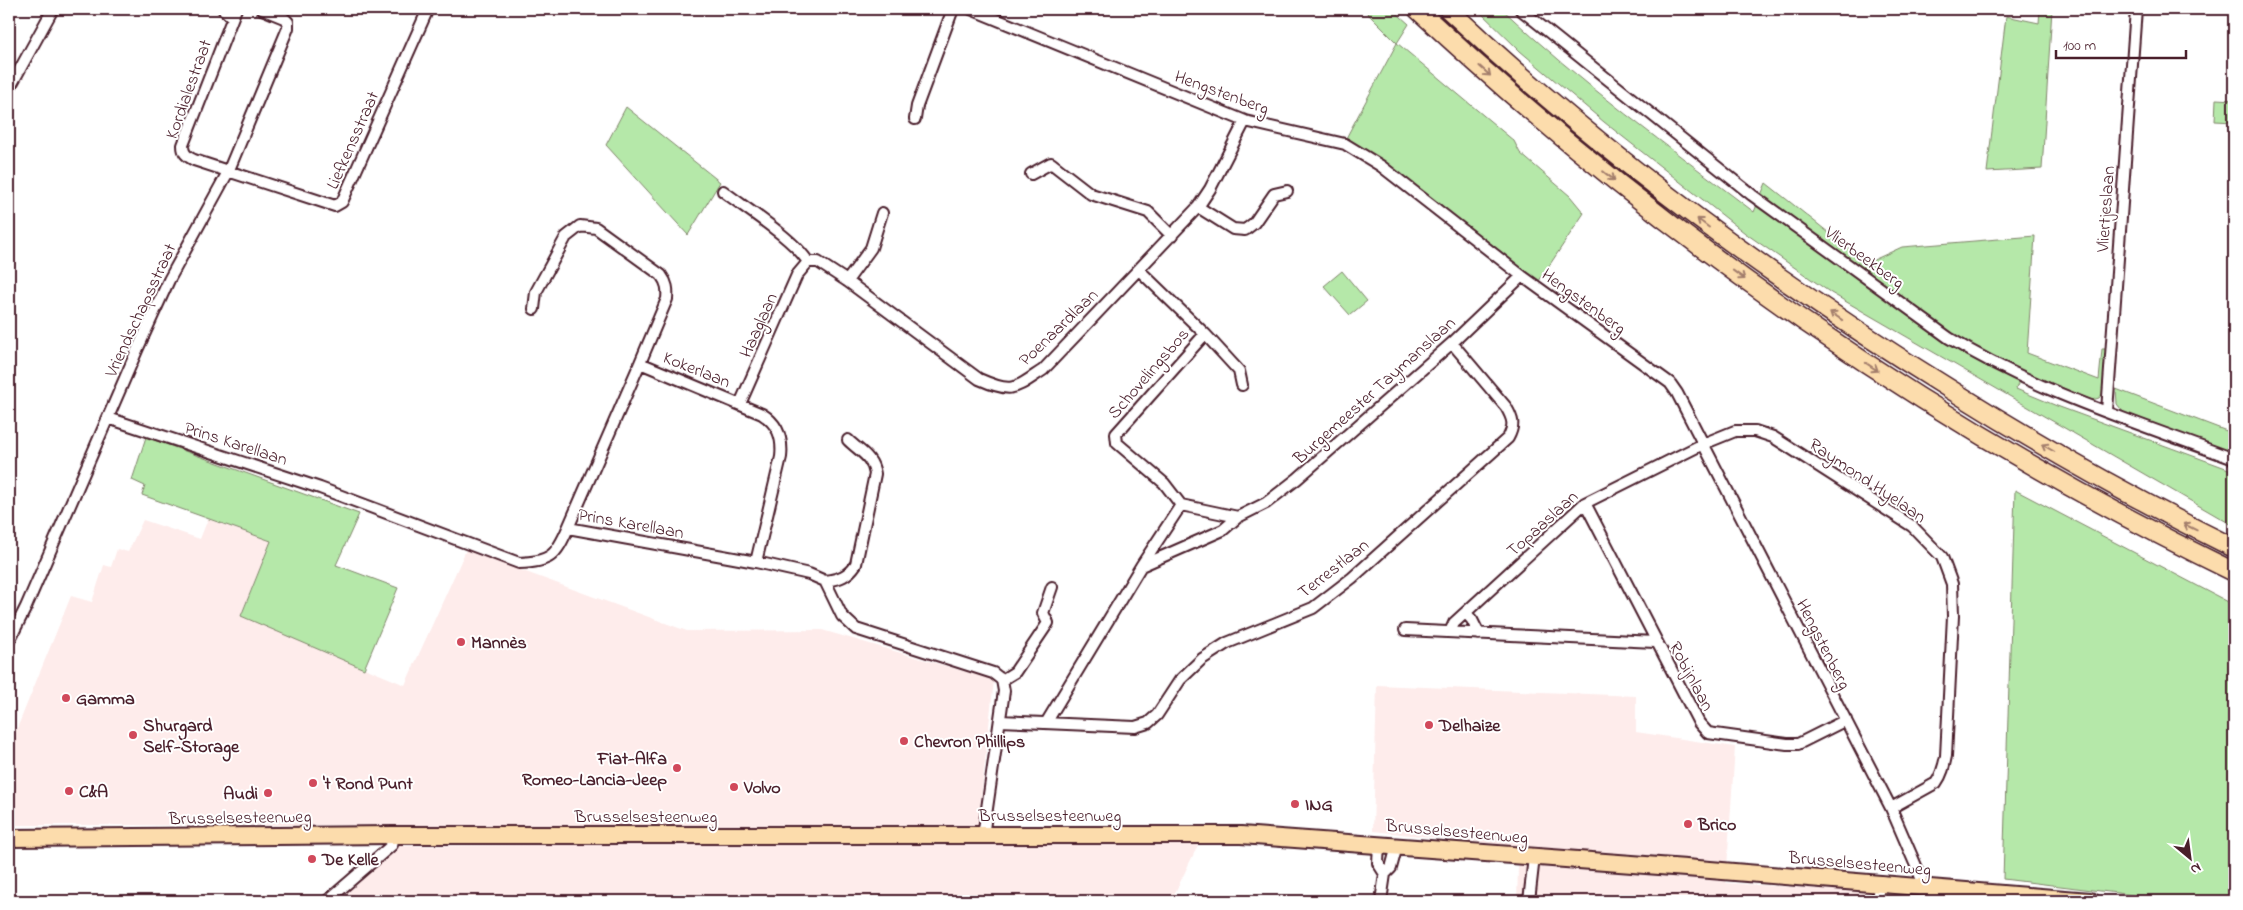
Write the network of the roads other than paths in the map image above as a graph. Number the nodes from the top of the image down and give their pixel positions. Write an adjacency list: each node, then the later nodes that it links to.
1 (53, 9): 12 (street)
2 (223, 9): 11 (street, Kordialestraat)
3 (262, 9): 15 (street, Vriendschapsstraat)
4 (428, 9): 15 (street, Liefkensstraat)
5 (953, 9): 13 (street)
6 (971, 9): 14 (street, Hengstenberg)
7 (1417, 9): 44 (highway, one-way to 44)
8 (1448, 9): 41 (highway, one-way to 8)
9 (1520, 9): 32 (street, Vlierbeekberg)
10 (2136, 9): 32 (street, Vliertjeslaan)
11 (234, 13): 15 (street, Kordialestraat)
12 (9, 89)
13 (915, 120)
14 (1245, 121): 19 (street, Poenaardlaan); 24 (street, Hengstenberg)
15 (228, 172): 33 (street, Vriendschapsstraat)
16 (1031, 174): 21 (street)
17 (723, 191): 22 (street, Poenaardlaan)
18 (1287, 191): 19 (street)
19 (1198, 207): 21 (street, Poenaardlaan)
20 (882, 213): 25 (street)
21 (1172, 236): 23 (street, Poenaardlaan)
22 (808, 262): 25 (street, Poenaardlaan); 31 (street, Haaglaan)
23 (1139, 270): 25 (street, Poenaardlaan); 27 (street, Schovelingsbos)
24 (1522, 276): 28 (street, Burgemeester Taymanslaan); 35 (street, Hengstenberg)
25 (847, 281)
26 (534, 309): 29 (street)
27 (1205, 334): 30 (street, Schovelingsbos); 38 (street, Schovelingsbos)
28 (1452, 343): 39 (street, Burgemeester Taymanslaan); 56 (street, Terrestlaan)
29 (640, 363): 31 (street, Kokerlaan); 40 (street, Kokerlaan)
30 (1242, 385)
31 (740, 404): 42 (street, Kokerlaan)
32 (2106, 411): 36 (street, Vlierbeekberg)
33 (108, 418): 40 (street, Prins Karellaan); 51 (street, Vriendschapsstraat)
34 (848, 440): 45 (street)
35 (1703, 444): 37 (street, Topaaslaan); 54 (street, Hengstenberg); 57 (street, Raymond Hyelaan)
36 (2234, 459)
37 (1585, 503): 47 (street, Topaaslaan); 52 (street, Robijnlaan)
38 (1181, 505): 39 (street); 43 (street)
39 (1238, 517): 43 (street, Burgemeester Taymanslaan)
40 (568, 528): 42 (street, Prins Karellaan)
41 (2234, 548)
42 (756, 562): 45 (street, Prins Karellaan)
43 (1141, 566): 56 (street)
44 (2234, 572)
45 (825, 581): 53 (street)
46 (1052, 588): 53 (street)
47 (1466, 613): 49 (street, Topaaslaan); 50 (street)
48 (1405, 630): 49 (street)
49 (1450, 632): 50 (street)
50 (1478, 634): 52 (street)
51 (9, 641)
52 (1655, 642): 54 (street, Robijnlaan)
53 (1002, 680): 55 (street)
54 (1846, 720): 57 (street, Hengstenberg)
55 (1000, 721): 56 (street, Terrestlaan); 59 (street)
56 (1046, 723)
57 (1891, 808): 65 (street, Hengstenberg)
58 (394, 835): 59 (main road, Brusselsesteenweg); 60 (main road, Brusselsesteenweg); 67 (street)
59 (982, 836): 61 (main road, Brusselsesteenweg)
60 (9, 838)
61 (1380, 844): 62 (main road, Brusselsesteenweg); 64 (street)
62 (1397, 846): 63 (main road, Brusselsesteenweg); 64 (street)
63 (1534, 857): 66 (main road, Brusselsesteenweg); 69 (street)
64 (1385, 874): 68 (street)
65 (1926, 889): 66 (main road, Brusselsesteenweg); 70 (main road, Brusselsesteenweg)
66 (1878, 893)
67 (327, 901)
68 (1380, 901)
69 (1529, 901)
70 (2090, 901)

